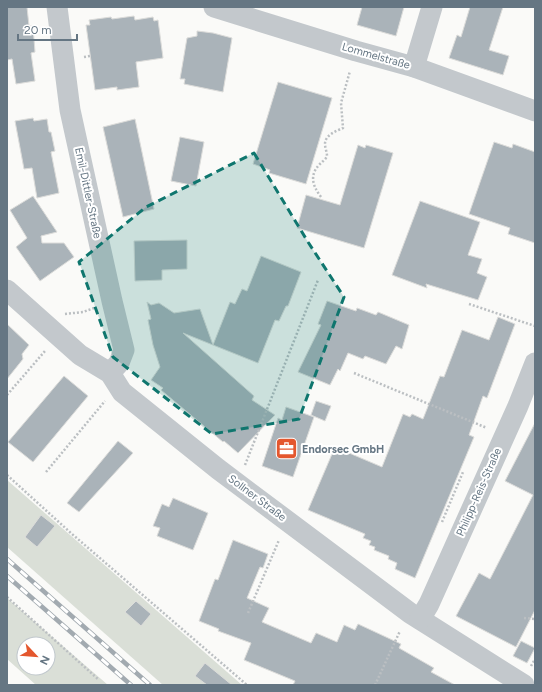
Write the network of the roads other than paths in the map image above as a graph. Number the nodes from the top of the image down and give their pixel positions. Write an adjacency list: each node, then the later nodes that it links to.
1 (57, 7): 8 (street, Emil-Dittler-Straße)
2 (214, 7): 4 (street, Lommelstraße)
3 (432, 7): 4 (street)
4 (414, 67): 5 (street, Lommelstraße)
5 (535, 111)
6 (7, 290): 8 (street, Sollner Straße)
7 (535, 363): 9 (street, Philipp-Reis-Straße)
8 (114, 379): 9 (street, Sollner Straße)
9 (415, 616): 10 (street, Sollner Straße)
10 (524, 685)

